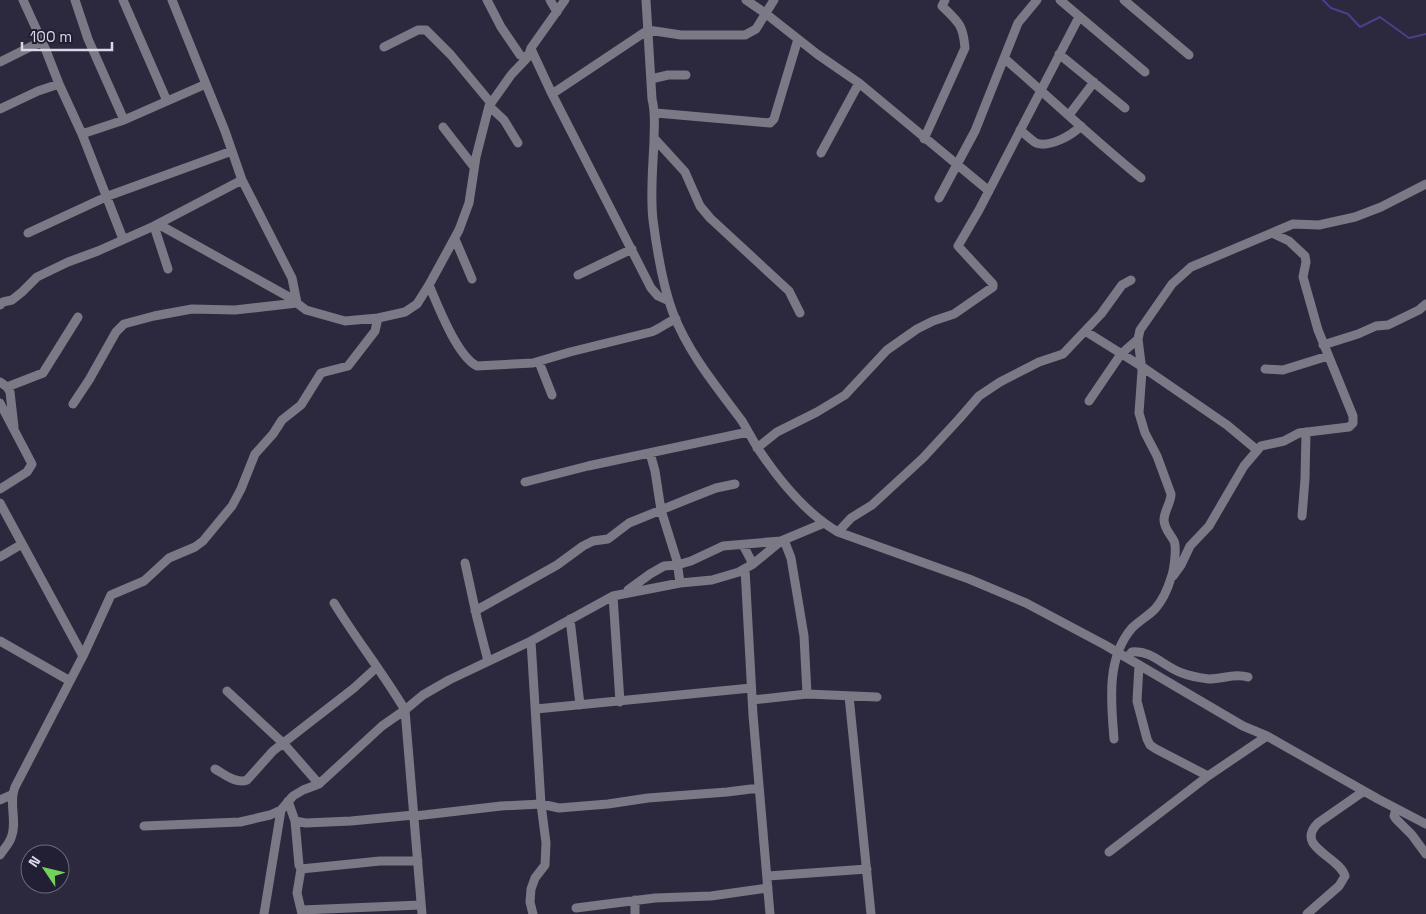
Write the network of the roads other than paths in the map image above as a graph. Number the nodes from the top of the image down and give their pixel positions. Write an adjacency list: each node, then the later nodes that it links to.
1 (23, 0): 20 (street)
2 (74, 0): 42 (street)
3 (123, 0): 36 (street)
4 (172, 0): 33 (street)
5 (487, 0): 22 (street)
6 (550, 0): 15 (street)
7 (565, 0): 15 (street)
8 (646, 0): 18 (street)
9 (746, 0): 16 (street)
10 (774, 0): 16 (street)
11 (945, 0): 48 (street)
12 (1037, 0): 25 (street)
13 (1060, 0): 17 (street)
14 (1124, 0): 24 (street)
15 (557, 12): 22 (street)
16 (765, 12): 18 (street); 19 (street)
17 (1079, 17): 23 (street); 27 (street)
18 (648, 30): 29 (street); 35 (street)
19 (798, 39): 31 (street); 40 (street)
20 (42, 41): 26 (street); 32 (street)
21 (384, 46): 37 (street)
22 (530, 52): 35 (street); 37 (street)
23 (1059, 54): 30 (street); 34 (street)
24 (1189, 55)
25 (1004, 58): 34 (street); 52 (street)
26 (0, 62)
27 (1145, 72)
28 (686, 75): 29 (street)
29 (651, 79): 40 (street)
30 (1094, 82): 38 (street); 41 (street)
31 (859, 83): 48 (street); 51 (street)
32 (59, 84): 39 (street); 46 (street)
33 (206, 84): 36 (street); 50 (street)
34 (1040, 90): 41 (street); 45 (street)
35 (552, 94): 65 (street)
36 (167, 101): 42 (street)
37 (489, 104): 49 (street); 53 (street)
38 (1125, 108)
39 (0, 109)
40 (656, 113): 47 (street)
41 (1070, 115): 43 (street)
42 (124, 120): 46 (street)
43 (1081, 126): 45 (street); 54 (street)
44 (443, 127): 53 (street)
45 (1020, 130): 57 (street)
46 (82, 134): 58 (street)
47 (654, 138): 71 (street); 75 (street)
48 (924, 139): 52 (street)
49 (518, 143)
50 (232, 150): 55 (street); 58 (street)
51 (821, 152)
52 (956, 165): 57 (street); 59 (street)
53 (474, 167): 64 (street)
54 (1141, 178)
55 (242, 180): 60 (street); 73 (street)
56 (1426, 184): 62 (street)
57 (989, 192): 95 (street)
58 (108, 196): 61 (street); 63 (street)
59 (939, 198)
60 (156, 225): 63 (street); 66 (street); 73 (street)
61 (28, 233)
62 (1272, 233): 80 (street); 81 (street)
63 (123, 239): 72 (street)
64 (455, 239): 68 (street); 70 (street)
65 (632, 249): 67 (street); 71 (street)
66 (168, 269)
67 (578, 275)
68 (472, 279)
69 (1131, 280): 79 (street)
70 (429, 285): 77 (street); 84 (street)
71 (669, 301): 78 (street)
72 (1, 302)
73 (297, 303): 77 (street); 91 (street)
74 (1426, 304): 81 (street)
75 (800, 313)
76 (78, 317): 87 (street)
77 (378, 318): 123 (street)
78 (676, 320): 84 (street); 93 (street)
79 (1085, 331): 82 (street); 105 (street)
80 (1138, 339): 82 (street); 85 (street)
81 (1323, 345): 83 (street)
82 (1121, 354): 85 (street); 89 (street)
83 (1328, 356): 86 (street); 94 (street)
84 (539, 362): 88 (street)
85 (1141, 366): 96 (street); 113 (street)
86 (1265, 369)
87 (4, 384): 92 (street)
88 (552, 395)
89 (1089, 401)
90 (0, 403): 92 (street)
91 (74, 404)
92 (14, 430): 100 (street)
93 (748, 432): 95 (street); 97 (street)
94 (1306, 432): 96 (street); 103 (street)
95 (757, 448): 104 (street)
96 (1257, 450): 113 (street)
97 (650, 453): 98 (street); 102 (street)
98 (525, 482)
99 (735, 484): 102 (street)
100 (0, 489)
101 (0, 503): 107 (street)
102 (661, 510): 111 (street); 118 (street)
103 (1302, 516)
104 (824, 523): 105 (street); 106 (street)
105 (838, 532): 122 (street)
106 (783, 540): 108 (street); 112 (street); 132 (street)
107 (22, 544): 109 (street); 123 (street)
108 (743, 544): 111 (street); 112 (street)
109 (0, 557)
110 (465, 563): 118 (street)
111 (677, 565): 114 (street); 115 (street)
112 (749, 567): 114 (street); 130 (street)
113 (1171, 579): 122 (street)
114 (680, 582): 115 (street)
115 (626, 592): 116 (street)
116 (613, 596): 119 (street); 136 (street)
117 (334, 603): 127 (street)
118 (476, 611): 125 (street)
119 (570, 619): 121 (street); 137 (street)
120 (0, 641): 129 (street)
121 (531, 641): 125 (street); 139 (street)
122 (1118, 653): 124 (street); 141 (street)
123 (83, 656): 129 (street)
124 (1127, 658): 126 (street); 128 (street)
125 (488, 661): 138 (street)
126 (1140, 665): 140 (street); 144 (street)
127 (377, 668): 138 (street); 142 (street)
128 (1248, 677)
129 (70, 681): 148 (street)
130 (751, 688): 135 (street); 136 (street)
131 (227, 691): 142 (street)
132 (807, 694): 133 (street); 135 (street)
133 (848, 696): 134 (street); 163 (street)
134 (877, 697)
135 (752, 700): 146 (street)
136 (620, 702): 137 (street)
137 (580, 705): 139 (street)
138 (405, 710): 145 (street); 154 (street)
139 (536, 710): 151 (street)
140 (1267, 736): 144 (street); 147 (street)
141 (1114, 738)
142 (284, 744): 143 (street); 145 (street)
143 (215, 769)
144 (1208, 776): 158 (street)
145 (319, 784): 150 (street)
146 (760, 788): 151 (street); 164 (street)
147 (1364, 791): 152 (street); 175 (street)
148 (11, 795): 149 (street); 160 (street)
149 (0, 800)
150 (288, 801): 153 (street); 155 (street)
151 (541, 804): 154 (street); 171 (street)
152 (1396, 809): 156 (street); 159 (street)
153 (281, 810): 157 (street); 170 (street)
154 (414, 815): 155 (street); 161 (street)
155 (295, 821): 162 (street)
156 (1426, 824)
157 (144, 826)
158 (1109, 852)
159 (1426, 854)
160 (0, 855)
161 (418, 861): 162 (street); 168 (street)
162 (301, 869): 169 (street)
163 (867, 869): 164 (street); 174 (street)
164 (768, 876): 165 (street)
165 (768, 888): 166 (street); 173 (street)
166 (635, 900): 167 (street); 172 (street)
167 (576, 908)
168 (421, 910): 169 (street)
169 (302, 912)
170 (264, 914)
171 (532, 914)
172 (635, 914)
173 (770, 914)
174 (871, 914)
175 (1307, 914)

